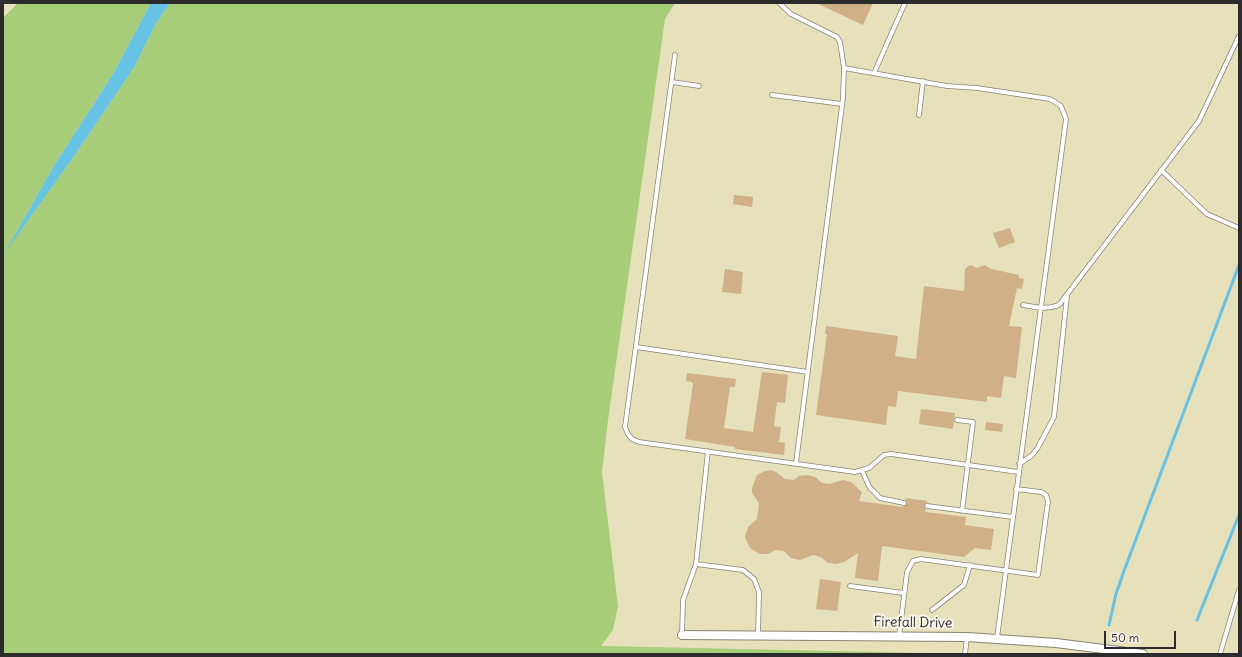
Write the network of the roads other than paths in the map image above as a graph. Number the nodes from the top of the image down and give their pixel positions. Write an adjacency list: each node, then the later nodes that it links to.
1 (780, 3): 5 (lane)
2 (905, 3): 6 (lane)
3 (1239, 36): 13 (lane)
4 (676, 55): 8 (lane)
5 (844, 68): 6 (lane); 11 (lane)
6 (874, 73): 7 (lane)
7 (923, 81): 12 (lane); 17 (lane)
8 (672, 82): 9 (lane); 18 (lane)
9 (699, 86)
10 (772, 96): 11 (lane)
11 (842, 104): 19 (lane)
12 (919, 115)
13 (1161, 170): 14 (lane); 15 (lane)
14 (1239, 228)
15 (1067, 295): 17 (lane); 23 (lane)
16 (1023, 305): 17 (lane)
17 (1042, 308): 23 (lane)
18 (636, 346): 19 (lane); 21 (lane)
19 (808, 372): 22 (lane)
20 (957, 420): 24 (lane)
21 (708, 451): 22 (lane); 32 (lane)
22 (796, 463): 25 (lane)
23 (1020, 464): 26 (lane)
24 (968, 465): 25 (lane); 26 (lane); 30 (lane)
25 (862, 471): 28 (lane)
26 (1018, 472): 27 (lane)
27 (1016, 489): 31 (lane); 34 (lane)
28 (904, 503)
29 (927, 506): 30 (lane)
30 (962, 511): 31 (lane)
31 (1012, 517): 34 (lane)
32 (696, 564): 39 (lane); 40 (lane)
33 (970, 565): 34 (lane); 37 (lane); 38 (lane)
34 (1006, 570): 43 (lane)
35 (850, 586): 37 (lane)
36 (1239, 590): 46 (lane)
37 (904, 593): 41 (lane)
38 (932, 610)
39 (682, 635): 40 (street, Firefall Drive)
40 (758, 636): 41 (street, Firefall Drive)
41 (899, 636): 42 (street, Firefall Drive)
42 (967, 637): 43 (street, Firefall Drive); 44 (lane)
43 (997, 638): 45 (street, Firefall Drive)
44 (965, 654)
45 (1143, 654)
46 (1220, 654)

